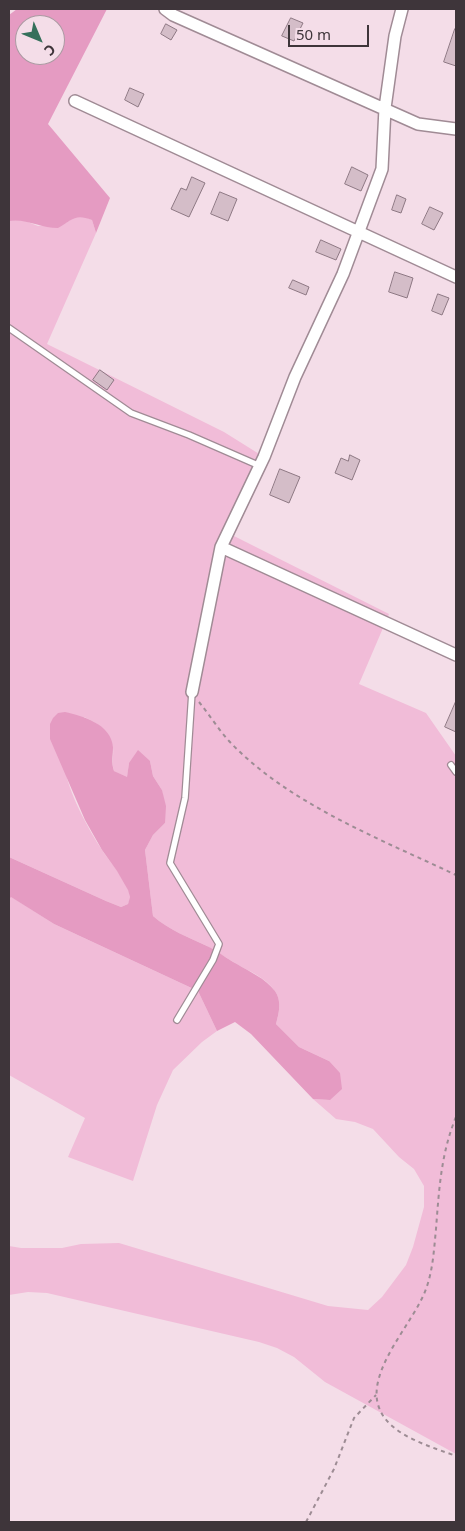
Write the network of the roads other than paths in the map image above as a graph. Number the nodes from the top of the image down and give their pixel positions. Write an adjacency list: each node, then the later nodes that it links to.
1 (165, 9): 4 (street)
2 (402, 9): 4 (street)
3 (75, 100): 6 (street)
4 (385, 108): 5 (street); 6 (street)
5 (456, 129)
6 (358, 233): 7 (street); 9 (street)
7 (456, 277)
8 (9, 328): 9 (lane)
9 (260, 466): 10 (street)
10 (220, 547): 11 (street); 12 (street)
11 (456, 655)
12 (192, 692): 15 (lane)
13 (451, 765): 14 (lane)
14 (456, 772)
15 (177, 1020)

